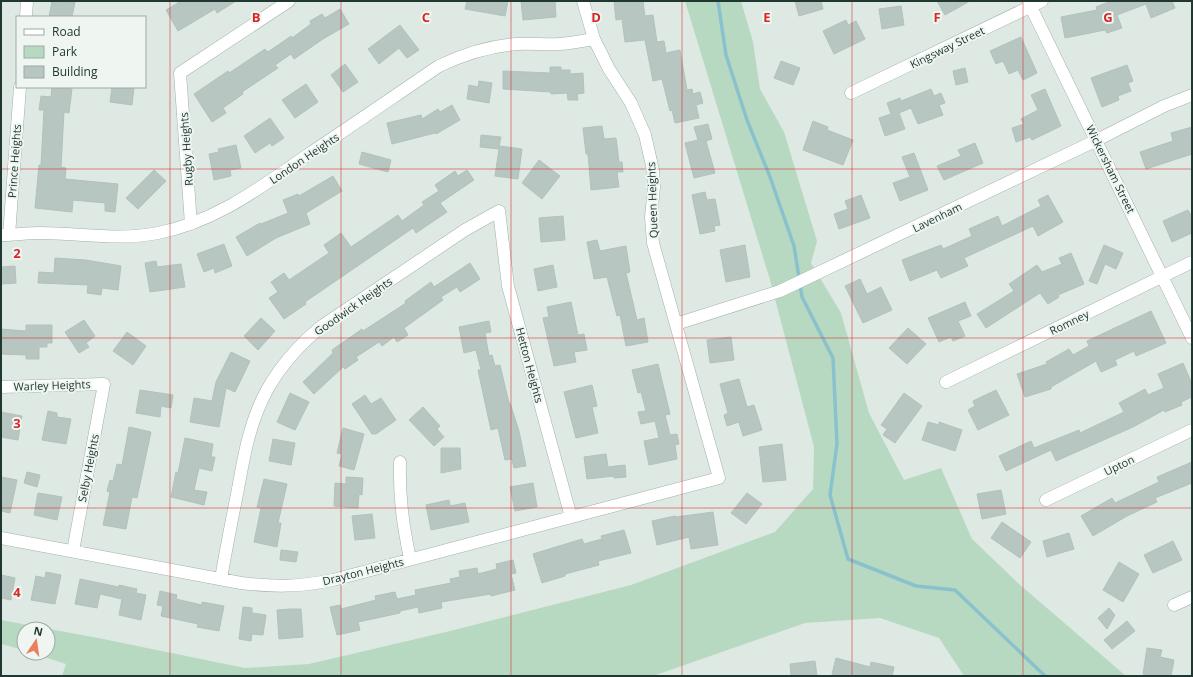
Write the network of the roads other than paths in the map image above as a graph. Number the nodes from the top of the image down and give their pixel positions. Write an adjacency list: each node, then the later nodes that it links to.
1 (27, 1): 6 (street)
2 (289, 1): 13 (street, Rugby Heights)
3 (583, 1): 7 (street, Queen Heights)
4 (1042, 1): 5 (street, Kingsway Street)
5 (1030, 4): 9 (street, Kingsway Street); 11 (street, Wickersham Street)
6 (26, 16)
7 (594, 39): 13 (street, London Heights); 17 (street, Queen Heights)
8 (20, 88): 14 (street, Prince Heights)
9 (851, 93)
10 (1192, 94): 11 (street, Lavenham)
11 (1097, 140): 16 (street, Wickersham Street); 17 (street, Lavenham)
12 (499, 211): 26 (street, Hetton Heights); 30 (street, Goodwick Heights)
13 (192, 224): 14 (street, London Heights)
14 (5, 235)
15 (1192, 262): 16 (street, Romney)
16 (1162, 276): 18 (street, Wickersham Street); 19 (street, Romney)
17 (676, 324): 24 (street, Queen Heights)
18 (1192, 338)
19 (946, 382)
20 (104, 384): 21 (street, Warley Heights); 28 (street, Selby Heights)
21 (1, 387)
22 (1192, 430): 25 (street, Upton)
23 (400, 462): 29 (street)
24 (719, 478): 26 (street, Drayton Heights)
25 (1046, 500)
26 (571, 517): 29 (street, Drayton Heights)
27 (1, 538): 28 (street, Drayton Heights)
28 (72, 551): 30 (street, Drayton Heights)
29 (410, 559): 30 (street, Drayton Heights)
30 (221, 579)
31 (1192, 597): 32 (street)
32 (1174, 605)

